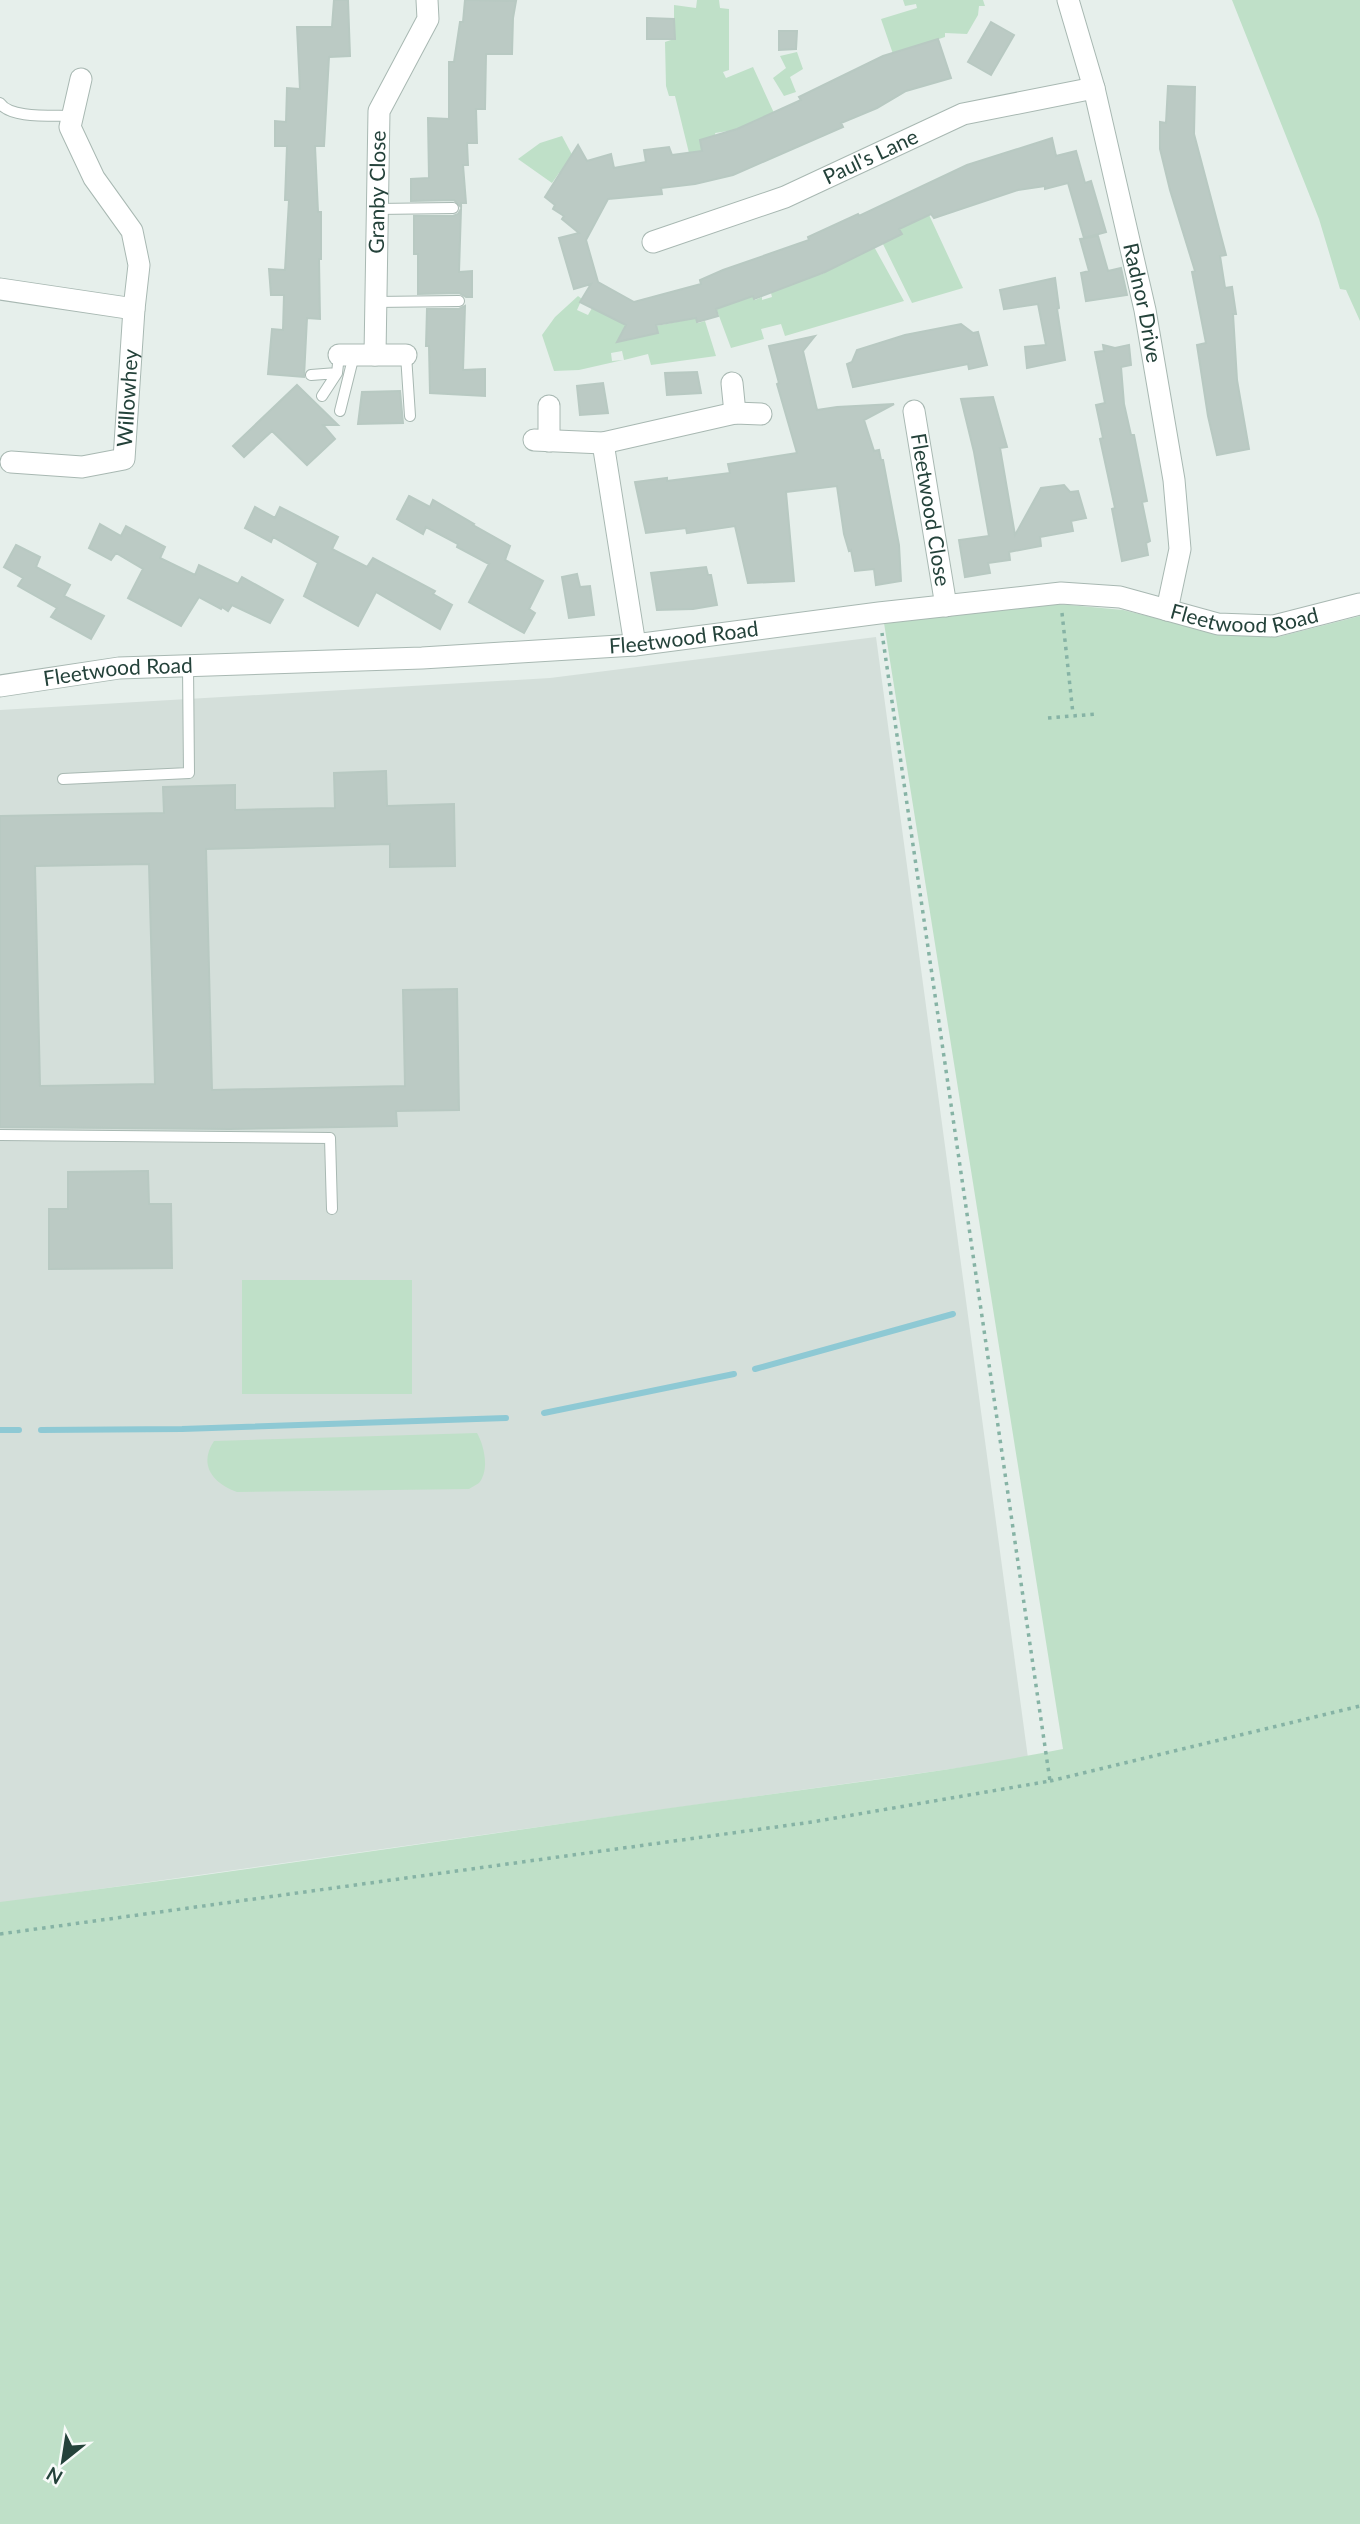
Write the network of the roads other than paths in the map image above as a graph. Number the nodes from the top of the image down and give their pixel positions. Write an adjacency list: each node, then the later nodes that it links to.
1 (428, 0): 8 (street, Granby Close)
2 (1068, 0): 4 (street, Radnor Drive)
3 (81, 79): 6 (street, Willowhey)
4 (1094, 88): 9 (street, Paul's Lane); 29 (street, Radnor Drive)
5 (0, 103): 6 (lane)
6 (72, 116): 13 (street, Willowhey)
7 (453, 208): 8 (lane)
8 (377, 209): 12 (street, Granby Close)
9 (653, 242)
10 (0, 289): 13 (street)
11 (459, 301): 12 (lane)
12 (375, 302): 15 (street, Granby Close)
13 (134, 309): 26 (street, Willowhey)
14 (406, 355): 15 (street); 24 (lane)
15 (351, 359): 16 (lane); 18 (lane); 20 (lane)
16 (311, 375)
17 (732, 383): 22 (street)
18 (322, 396)
19 (549, 406): 25 (street)
20 (340, 411)
21 (914, 411): 28 (street, Fleetwood Close)
22 (735, 413): 23 (street); 25 (street)
23 (761, 414)
24 (410, 416)
25 (603, 443): 30 (street)
26 (11, 462)
27 (1360, 604): 29 (street, Fleetwood Road)
28 (946, 606): 29 (street, Fleetwood Road); 30 (street, Fleetwood Road)
29 (1167, 610)
30 (635, 645): 31 (street, Fleetwood Road)
31 (188, 666): 32 (street, Fleetwood Road); 33 (lane)
32 (0, 687)
33 (63, 779)
34 (0, 1135): 35 (lane)
35 (332, 1209)

